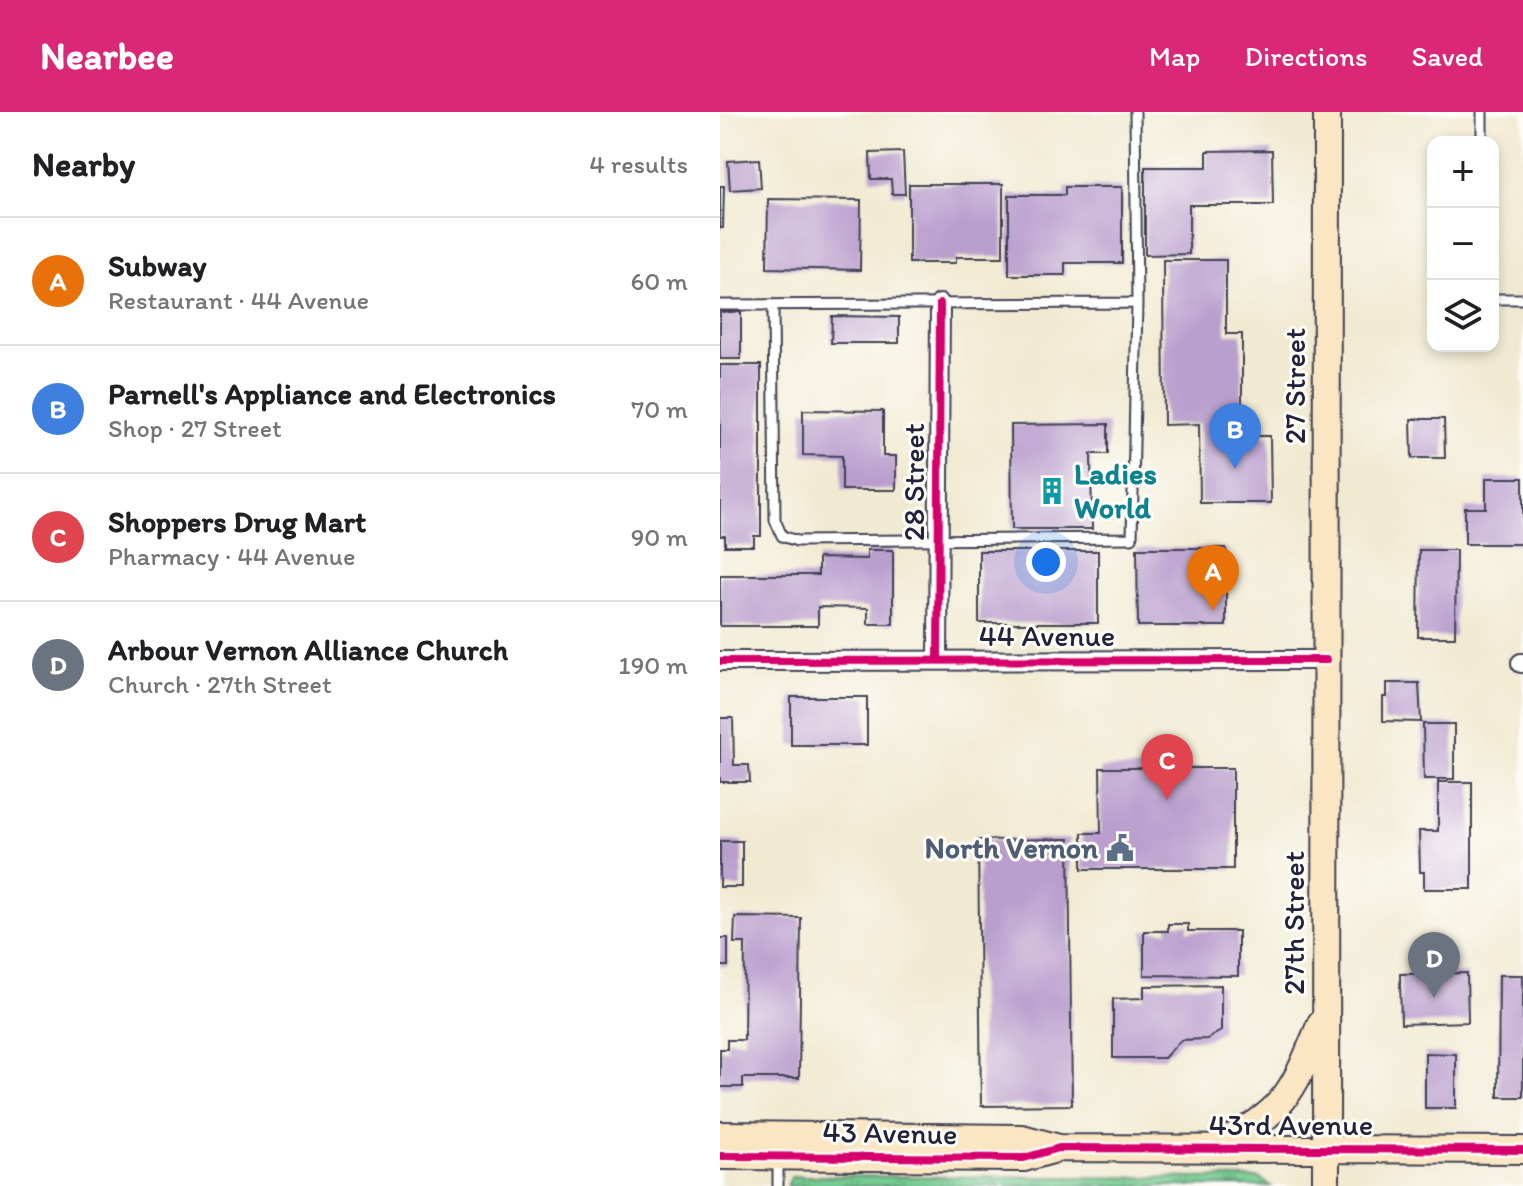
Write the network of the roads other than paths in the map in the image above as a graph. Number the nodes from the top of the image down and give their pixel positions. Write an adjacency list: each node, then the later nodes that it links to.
1 (1135, 112): 7 (lane)
2 (1327, 112): 13 (main road, 27 Street)
3 (1482, 112): 4 (lane)
4 (1482, 136)
5 (1499, 299): 6 (lane)
6 (1523, 299)
7 (1137, 303): 8 (lane); 11 (lane)
8 (940, 304): 10 (lane); 11 (street, 28 Street)
9 (720, 305): 10 (lane)
10 (773, 305): 11 (lane)
11 (937, 540): 12 (street, 28 Street)
12 (938, 660): 13 (street, 44 Avenue); 14 (street, 44 Avenue)
13 (1326, 660): 15 (main road, 27th Street)
14 (720, 661)
15 (1326, 1012): 18 (main road); 19 (main road, 27th Street)
16 (720, 1135): 17 (main road, 43 Avenue)
17 (1059, 1148): 18 (main road, 43rd Avenue); 22 (main road, 43 Avenue)
18 (1213, 1148): 19 (main road, 43rd Avenue)
19 (1326, 1149): 20 (main road, 43rd Avenue); 24 (main road, 27th Street)
20 (1523, 1150)
21 (720, 1156): 22 (main road, 43 Avenue)
22 (778, 1156): 23 (lane)
23 (778, 1186)
24 (1326, 1186)

